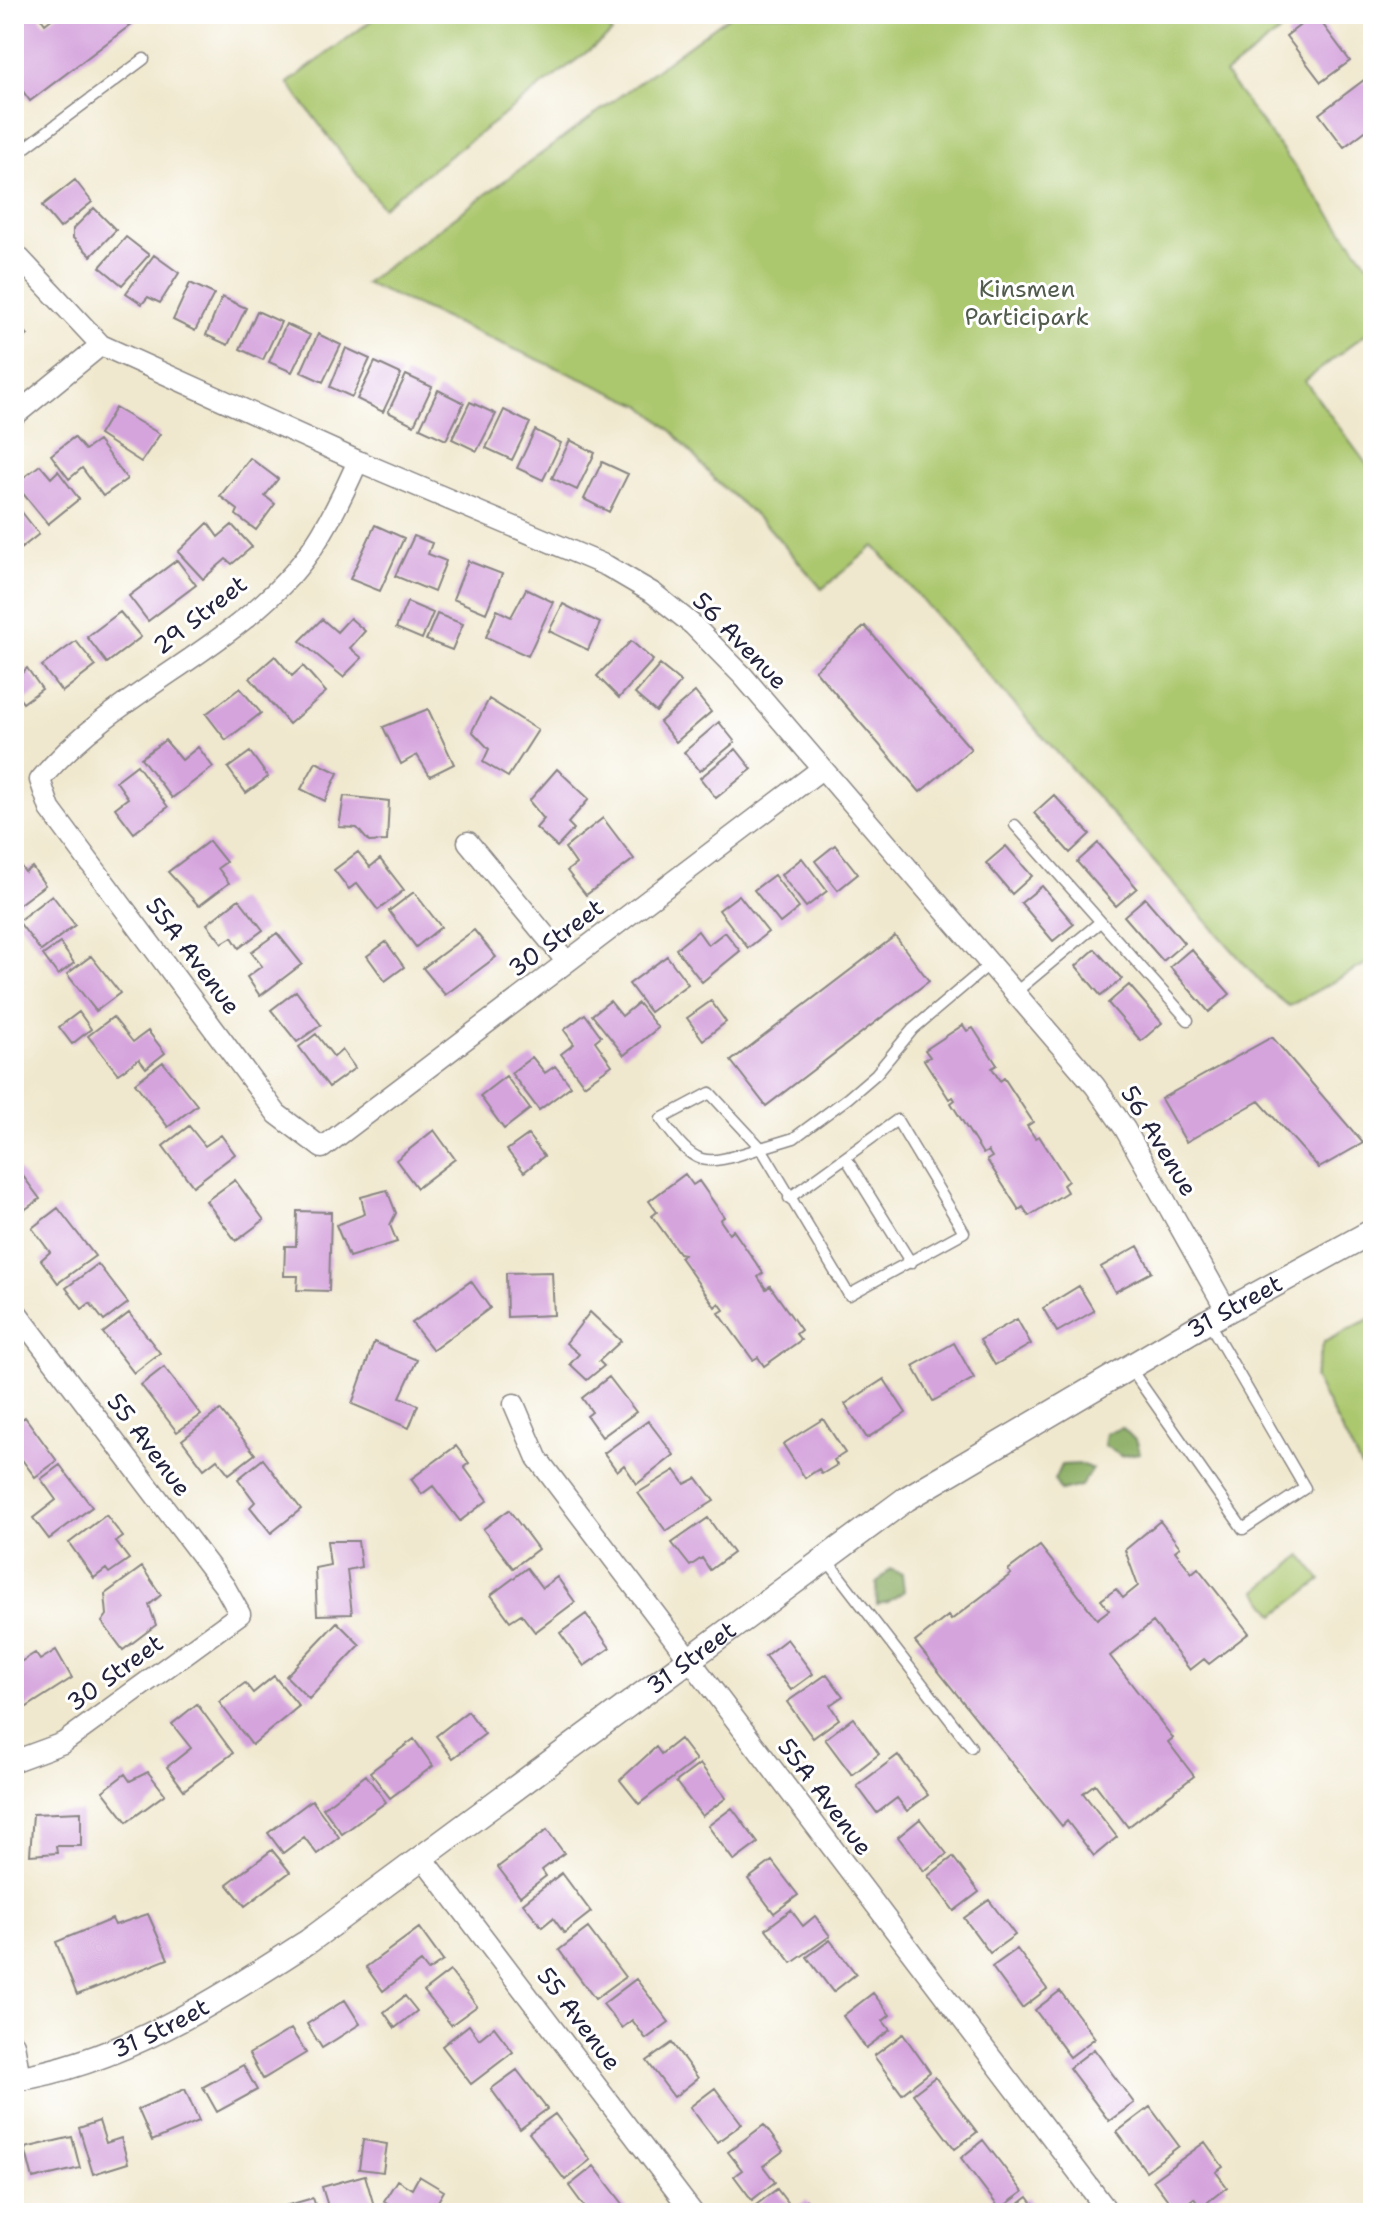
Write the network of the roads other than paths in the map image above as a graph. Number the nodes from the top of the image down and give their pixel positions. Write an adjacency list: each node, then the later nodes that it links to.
1 (144, 59): 2 (lane)
2 (14, 156)
3 (14, 252): 4 (street, 56 Avenue)
4 (101, 345): 5 (street); 6 (street, 56 Avenue)
5 (14, 416)
6 (358, 461): 7 (street, 56 Avenue); 8 (street, 29 Street)
7 (820, 770): 12 (street, 30 Street); 13 (street, 56 Avenue)
8 (40, 780): 16 (street, 55A Avenue)
9 (1015, 825): 11 (lane)
10 (468, 842): 12 (street)
11 (1100, 922): 14 (lane); 15 (lane)
12 (567, 962): 16 (street, 30 Street)
13 (991, 963): 14 (street, 56 Avenue); 17 (lane)
14 (1017, 991): 23 (street, 56 Avenue)
15 (1188, 1020)
16 (322, 1148)
17 (761, 1148): 17 (lane); 19 (lane)
18 (846, 1158): 19 (lane); 21 (lane); 21 (lane)
19 (789, 1198): 21 (lane)
20 (1373, 1231): 23 (street, 31 Street)
21 (911, 1263)
22 (14, 1309): 27 (street, 55 Avenue)
23 (1218, 1316): 24 (street, 31 Street); 24 (lane)
24 (1130, 1368): 26 (street, 31 Street)
25 (514, 1404): 28 (street, 55A Avenue)
26 (824, 1557): 28 (street, 31 Street); 29 (lane)
27 (240, 1614): 30 (street, 30 Street)
28 (687, 1659): 31 (street, 31 Street); 35 (street, 55A Avenue)
29 (971, 1747)
30 (14, 1761)
31 (423, 1858): 33 (street, 31 Street); 34 (street, 55 Avenue)
32 (14, 2044): 33 (street)
33 (17, 2079)
34 (693, 2213)
35 (1109, 2213)

